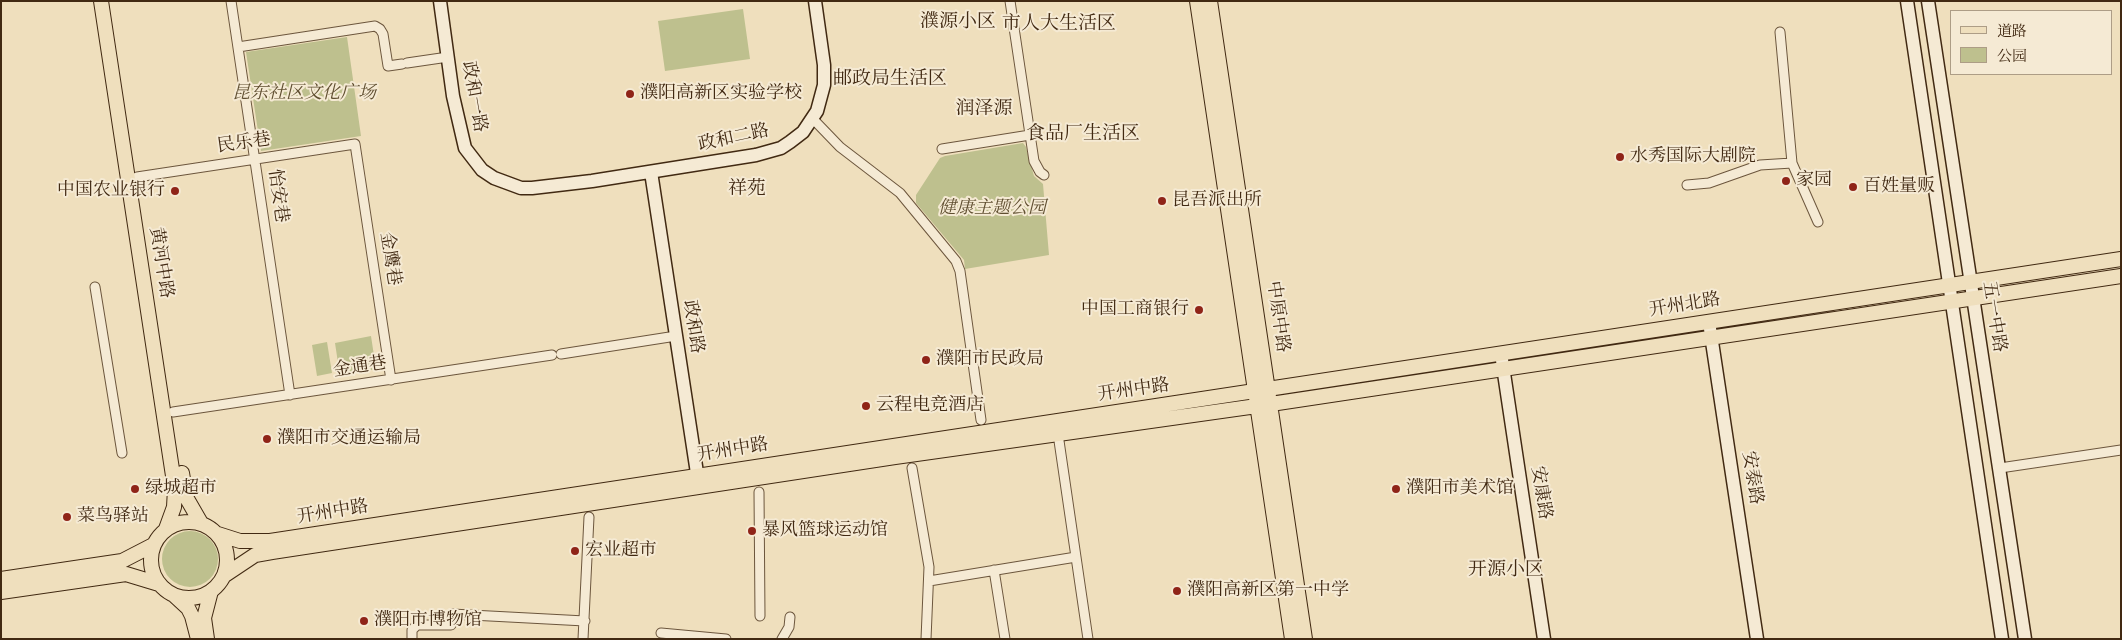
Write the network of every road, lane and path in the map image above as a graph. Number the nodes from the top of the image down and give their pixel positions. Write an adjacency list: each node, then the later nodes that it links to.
1 (101, 1): 52 (main road, 黄河中路)
2 (111, 1): 22 (main road, 黄河中路)
3 (231, 1): 12 (street, 怡安巷)
4 (440, 1): 13 (street, 政和一路)
5 (815, 1): 14 (street, 政和二路)
6 (1010, 1): 15 (street)
7 (1197, 1): 38 (main road, 中原中路)
8 (1210, 1): 38 (main road, 中原中路)
9 (1907, 1): 28 (street)
10 (1928, 1): 27 (street, 五一中路)
11 (1780, 32): 19 (street)
12 (238, 47): 13 (street); 18 (street, 怡安巷)
13 (448, 56): 20 (street, 政和一路)
14 (813, 119): 20 (street, 政和二路); 42 (street)
15 (1030, 135): 17 (street); 21 (street)
16 (355, 144): 18 (street, 民乐巷); 37 (street, 金鹰巷)
17 (942, 149)
18 (255, 159): 22 (street, 民乐巷); 39 (street, 怡安巷)
19 (1792, 163): 23 (street); 24 (street)
20 (651, 172): 33 (street, 政和路)
21 (1044, 175)
22 (137, 177): 41 (main road, 黄河中路)
23 (1687, 185)
24 (1818, 222)
25 (2121, 259): 27 (main road, 开州北路)
26 (2121, 276): 30 (main road, 开州北路)
27 (1970, 281): 28 (main road, 开州北路); 30 (street, 五一中路)
28 (1949, 285): 31 (street); 32 (main road, 开州北路)
29 (95, 287): 45 (street)
30 (1973, 298): 31 (main road, 开州北路); 47 (street, 五一中路)
31 (1951, 301): 34 (main road, 开州北路); 81 (street)
32 (1709, 322): 34 (street, 安泰路); 35 (main road, 开州北路)
33 (676, 336): 37 (street, 金通巷); 48 (street, 政和路)
34 (1712, 337): 36 (main road, 开州北路); 80 (street, 安泰路)
35 (1500, 353): 36 (street, 安康路); 38 (main road, 开州北路)
36 (1503, 368): 40 (main road, 开州北路); 79 (street, 安康路)
37 (391, 380): 39 (street, 金通巷)
38 (1262, 389): 40 (main road, 中原中路); 48 (main road, 开州中路)
39 (290, 395): 41 (street, 金通巷)
40 (1264, 405): 43 (main road, 开州中路); 77 (main road, 中原中路); 78 (main road, 中原中路)
41 (173, 412): 51 (main road, 黄河中路)
42 (981, 420)
43 (1058, 434): 48 (main road, 开州中路); 55 (street)
44 (2121, 450): 47 (street)
45 (122, 453)
46 (912, 468): 59 (street)
47 (2000, 468): 82 (street, 五一中路)
48 (698, 481): 53 (main road, 开州中路); 57 (main road, 开州中路)
49 (759, 492): 64 (street)
50 (589, 517): 66 (street)
51 (201, 523): 52 (main road); 53 (main road)
52 (166, 529): 54 (main road)
53 (218, 534): 57 (main road)
54 (154, 545): 58 (main road); 60 (main road)
55 (1076, 557): 56 (street); 76 (street)
56 (994, 570): 59 (street); 75 (street)
57 (224, 575): 61 (main road)
58 (1, 579)
59 (929, 580): 74 (street)
60 (159, 584): 62 (main road); 63 (main road)
61 (211, 591): 63 (main road); 69 (main road)
62 (1, 592)
63 (174, 595): 68 (main road)
64 (760, 616)
65 (790, 618): 73 (street)
66 (585, 622): 70 (street); 71 (street)
67 (661, 633): 72 (street)
68 (198, 639)
69 (207, 639)
70 (412, 639)
71 (584, 639)
72 (726, 639)
73 (782, 639)
74 (926, 639)
75 (1005, 639)
76 (1088, 639)
77 (1292, 639)
78 (1305, 639)
79 (1544, 639)
80 (1757, 639)
81 (2002, 639)
82 (2026, 639)

